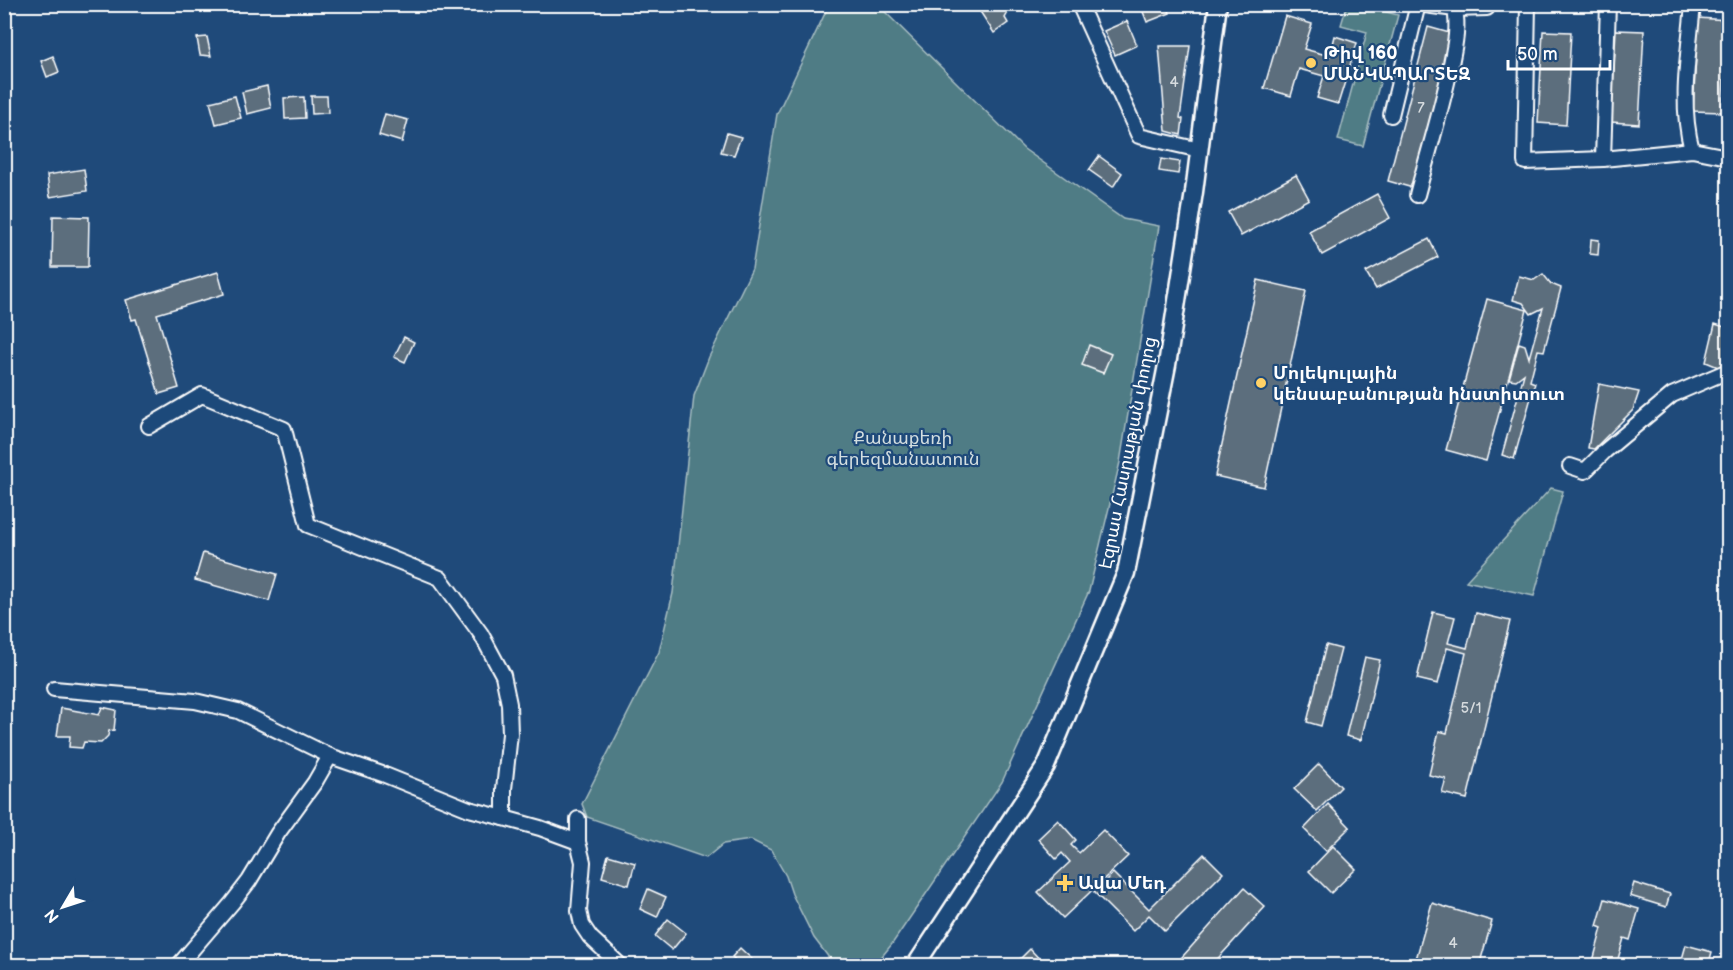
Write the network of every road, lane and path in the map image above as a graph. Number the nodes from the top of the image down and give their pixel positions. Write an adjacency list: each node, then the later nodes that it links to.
1 (1079, 4): 11 (street)
2 (1218, 4): 11 (street, Էզրաս Հասրաթյան փողոց)
3 (1224, 4): 27 (street, Էզրաս Հասրաթյան փողոց)
4 (1487, 4): 9 (street)
5 (1528, 4): 14 (street)
6 (1608, 4): 14 (street)
7 (1693, 4): 12 (street)
8 (1418, 5): 9 (street); 10 (street)
9 (1455, 9): 15 (street)
10 (1391, 115)
11 (1200, 150): 26 (street, Էզրաս Հասրաթյան փողոց)
12 (1692, 150): 13 (street); 14 (street)
13 (1728, 157)
14 (1603, 159)
15 (1417, 195)
16 (1728, 371): 18 (street)
17 (148, 426): 21 (street)
18 (1570, 466)
19 (54, 689): 20 (street)
20 (330, 756): 21 (street); 24 (street)
21 (504, 818): 23 (street)
22 (578, 819): 23 (street)
23 (578, 842): 25 (street)
24 (178, 966)
25 (621, 966)
26 (915, 966)
27 (922, 966)

